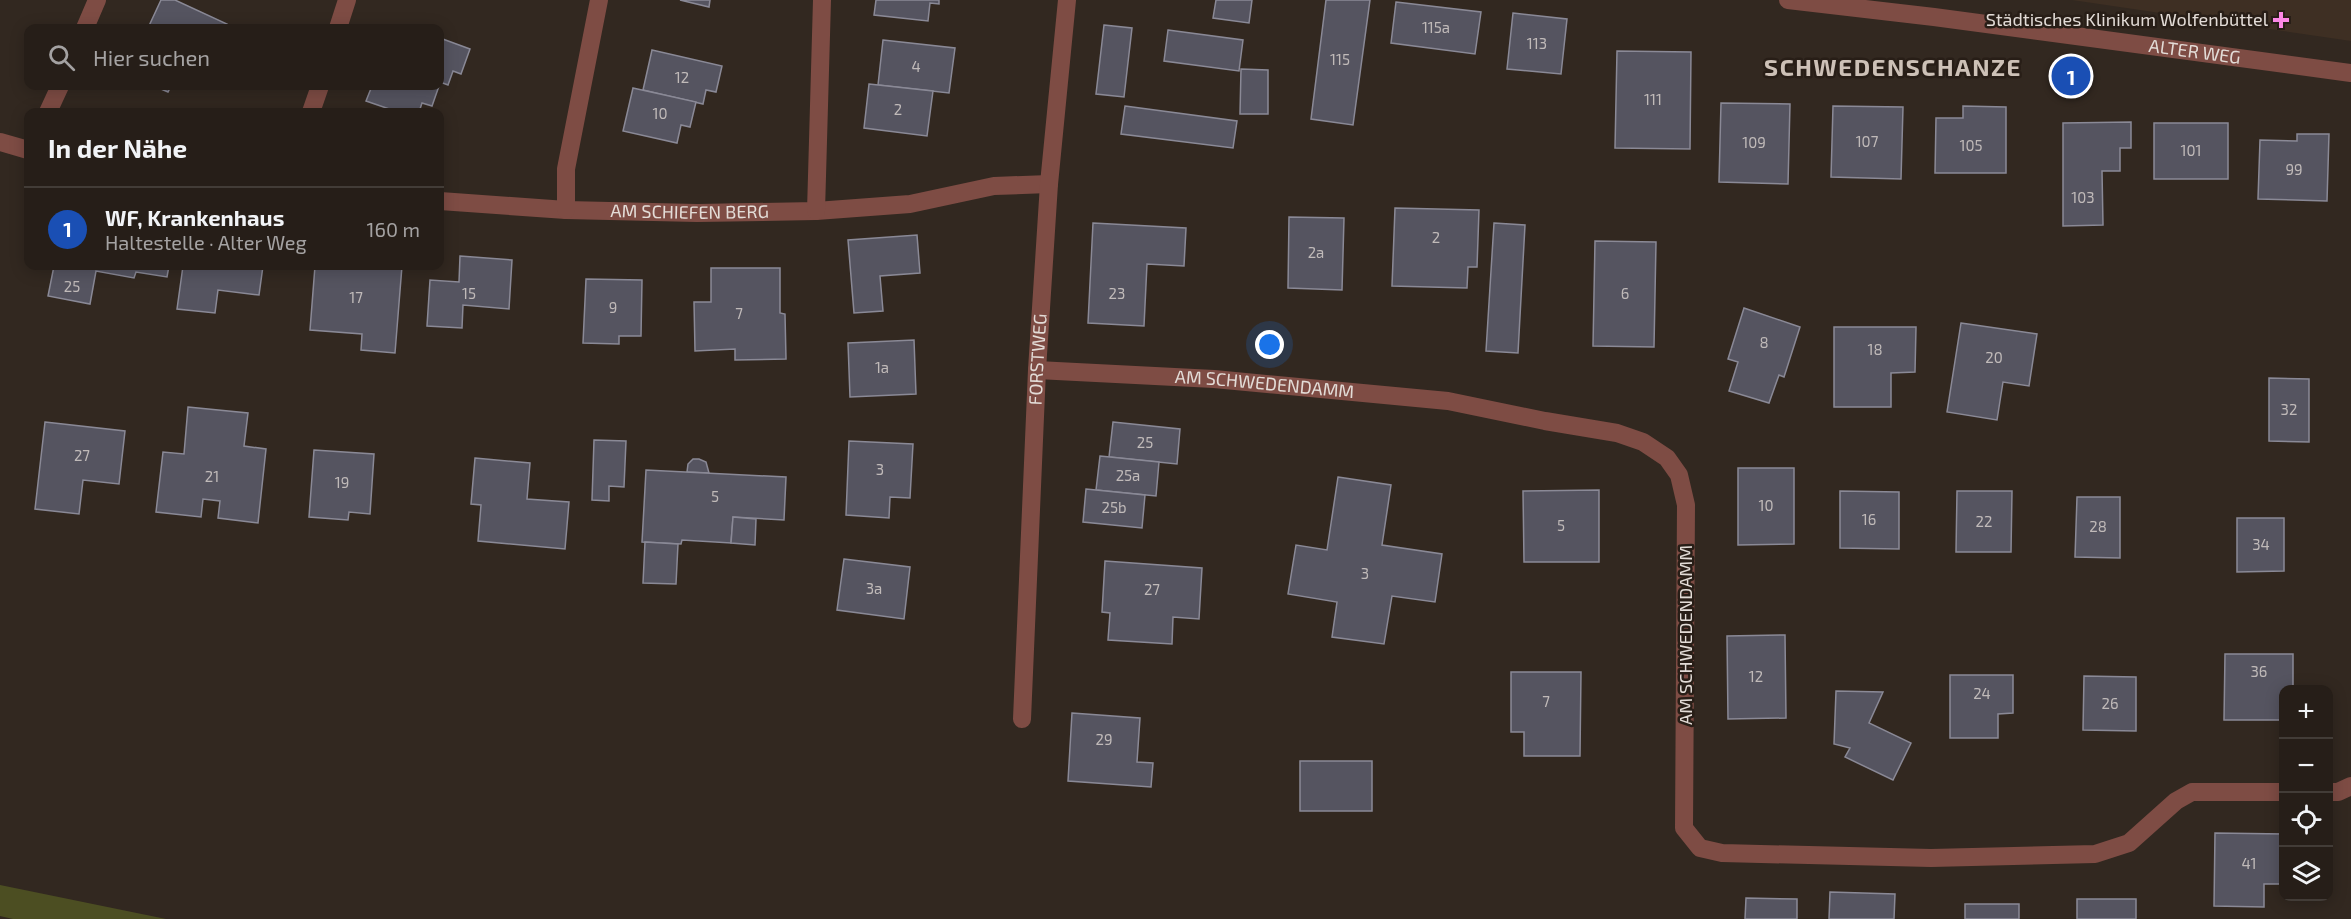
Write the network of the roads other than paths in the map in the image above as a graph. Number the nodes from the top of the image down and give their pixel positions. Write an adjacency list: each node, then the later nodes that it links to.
1 (97, 0): 7 (street)
2 (347, 0): 8 (street)
3 (599, 0): 18 (street)
4 (822, 0): 19 (street)
5 (1067, 0): 16 (street, FORSTWEG)
6 (1788, 0): 9 (street, ALTER WEG)
7 (87, 24)
8 (339, 24)
9 (2351, 73)
10 (58, 90): 12 (street)
11 (319, 90): 13 (street)
12 (50, 108)
13 (312, 108)
14 (0, 142): 15 (street)
15 (24, 149)
16 (1048, 184): 19 (street, AM SCHIEFEN BERG); 20 (street, FORSTWEG)
17 (444, 201): 18 (street, AM SCHIEFEN BERG)
18 (566, 210): 19 (street, AM SCHIEFEN BERG)
19 (816, 211)
20 (1037, 370): 21 (street, FORSTWEG); 23 (street, AM SCHWEDENDAMM)
21 (1022, 719)
22 (2351, 786): 24 (street)
23 (2279, 792)
24 (2333, 792)

